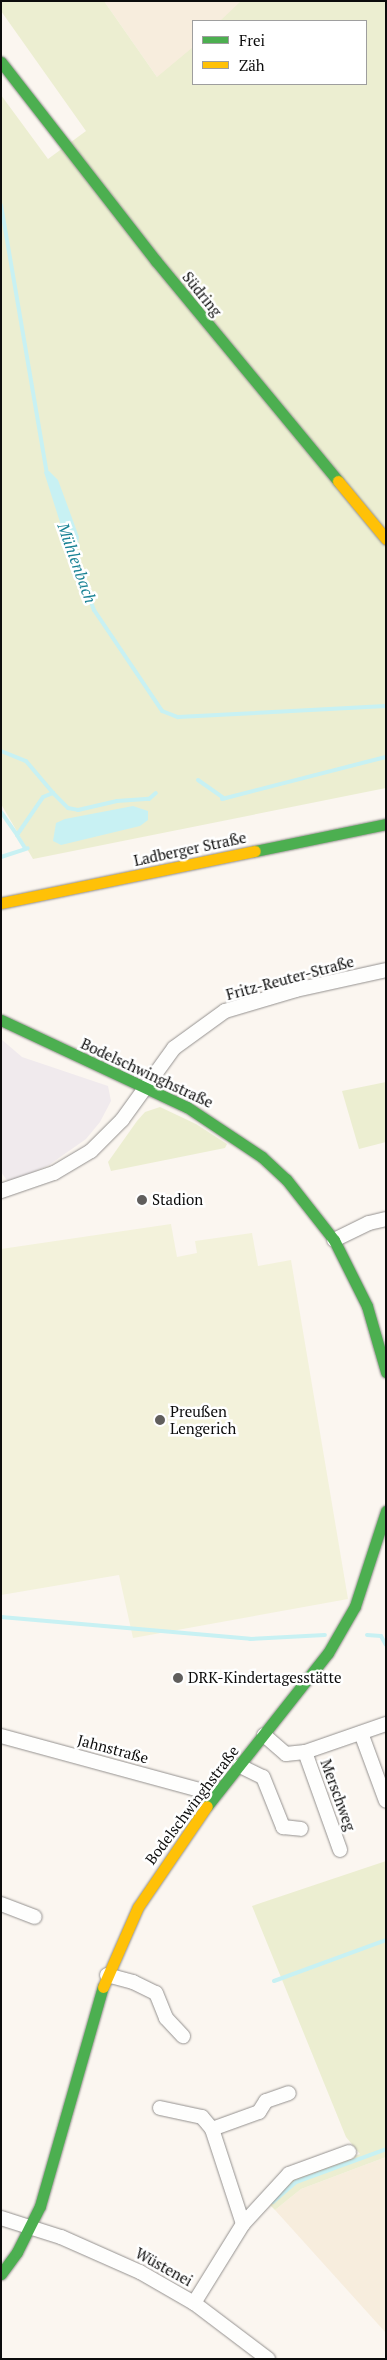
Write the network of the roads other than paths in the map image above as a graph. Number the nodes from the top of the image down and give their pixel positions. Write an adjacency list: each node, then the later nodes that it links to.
1 (1, 62): 2 (street, Südring)
2 (386, 539)
3 (386, 824): 4 (street, Ladberger Straße)
4 (1, 903)
5 (386, 970): 7 (street, Fritz-Reuter-Straße)
6 (1, 1020): 7 (street, Bodelschwinghstraße)
7 (144, 1087): 8 (street, Fritz-Reuter-Straße); 10 (street, Bodelschwinghstraße)
8 (1, 1191)
9 (386, 1219): 10 (street)
10 (334, 1240): 11 (street, Bodelschwinghstraße)
11 (386, 1372)
12 (386, 1512): 15 (street, Bodelschwinghstraße)
13 (386, 1724): 14 (street, Merschweg)
14 (361, 1733): 17 (street, Merschweg); 20 (street)
15 (264, 1735): 17 (street, Merschweg); 18 (street, Bodelschwinghstraße)
16 (1, 1736): 19 (street, Jahnstraße)
17 (305, 1752): 22 (street, Merschweg)
18 (240, 1766): 19 (street, Bodelschwinghstraße); 21 (street)
19 (215, 1794): 25 (street, Bodelschwinghstraße)
20 (386, 1801)
21 (300, 1829)
22 (340, 1850)
23 (1, 1904): 24 (street)
24 (35, 1917)
25 (107, 1975): 26 (street); 33 (street, Bodelschwinghstraße)
26 (183, 2036)
27 (289, 2093): 29 (street)
28 (160, 2108): 29 (street)
29 (212, 2129): 32 (street)
30 (349, 2152): 32 (street)
31 (1, 2218): 33 (street, Wüstenei)
32 (243, 2224): 35 (street)
33 (31, 2227): 34 (street, Bodelschwinghstraße); 35 (street, Wüstenei)
34 (1, 2274)
35 (194, 2302): 36 (street, Wüstenei)
36 (268, 2359)

